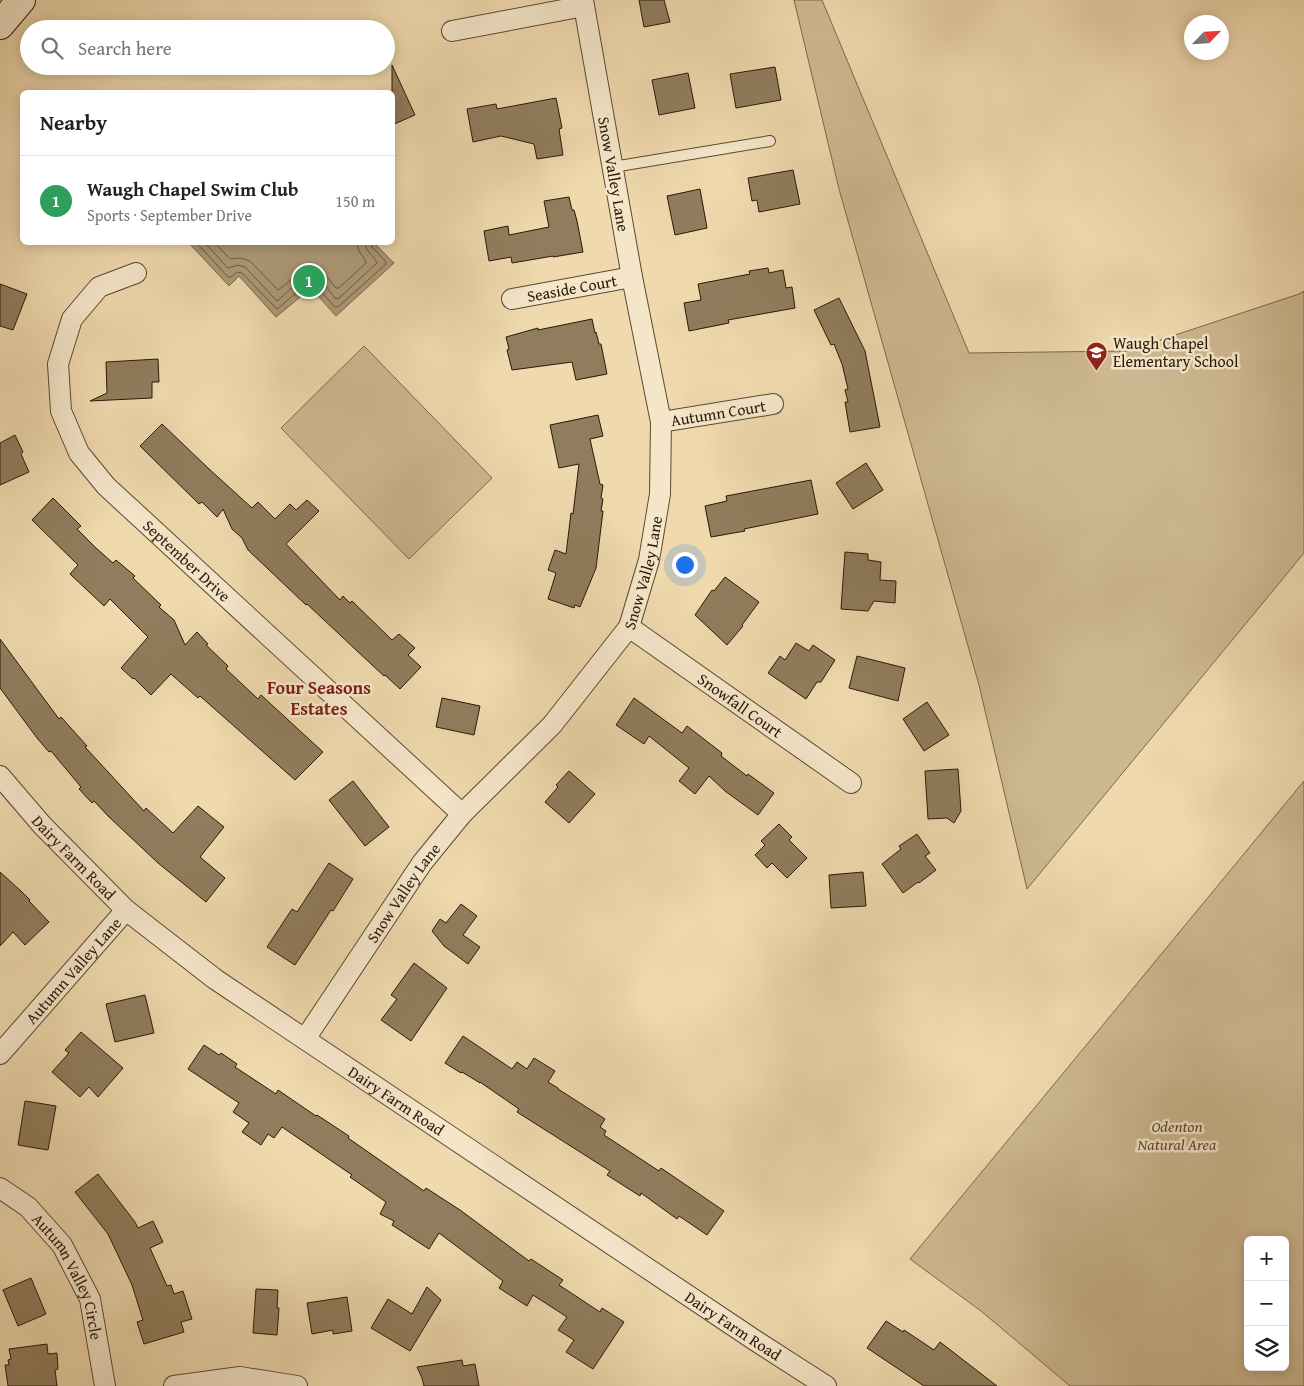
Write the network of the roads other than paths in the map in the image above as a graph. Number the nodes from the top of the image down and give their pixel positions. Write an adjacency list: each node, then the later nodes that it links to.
1 (22, 0): 3 (main road)
2 (584, 3): 4 (street); 6 (street, Snow Valley Lane)
3 (0, 25)
4 (452, 31)
5 (770, 141): 6 (lane)
6 (613, 167): 8 (street, Snow Valley Lane)
7 (136, 273): 15 (street, September Drive)
8 (632, 277): 9 (street, Seaside Court); 11 (street, Snow Valley Lane)
9 (512, 299)
10 (773, 404): 11 (street, Autumn Court)
11 (661, 422): 12 (street, Snow Valley Lane)
12 (628, 627): 14 (street, Snowfall Court); 15 (street, Snow Valley Lane)
13 (0, 776): 16 (street, Dairy Farm Road)
14 (851, 783)
15 (462, 814): 17 (street, Snow Valley Lane)
16 (126, 910): 17 (street, Dairy Farm Road); 18 (street, Autumn Valley Lane)
17 (305, 1039): 23 (street, Dairy Farm Road)
18 (0, 1054)
19 (0, 1188): 20 (street, Autumn Valley Circle)
20 (105, 1386)
21 (174, 1386): 22 (street)
22 (297, 1386)
23 (826, 1386)

